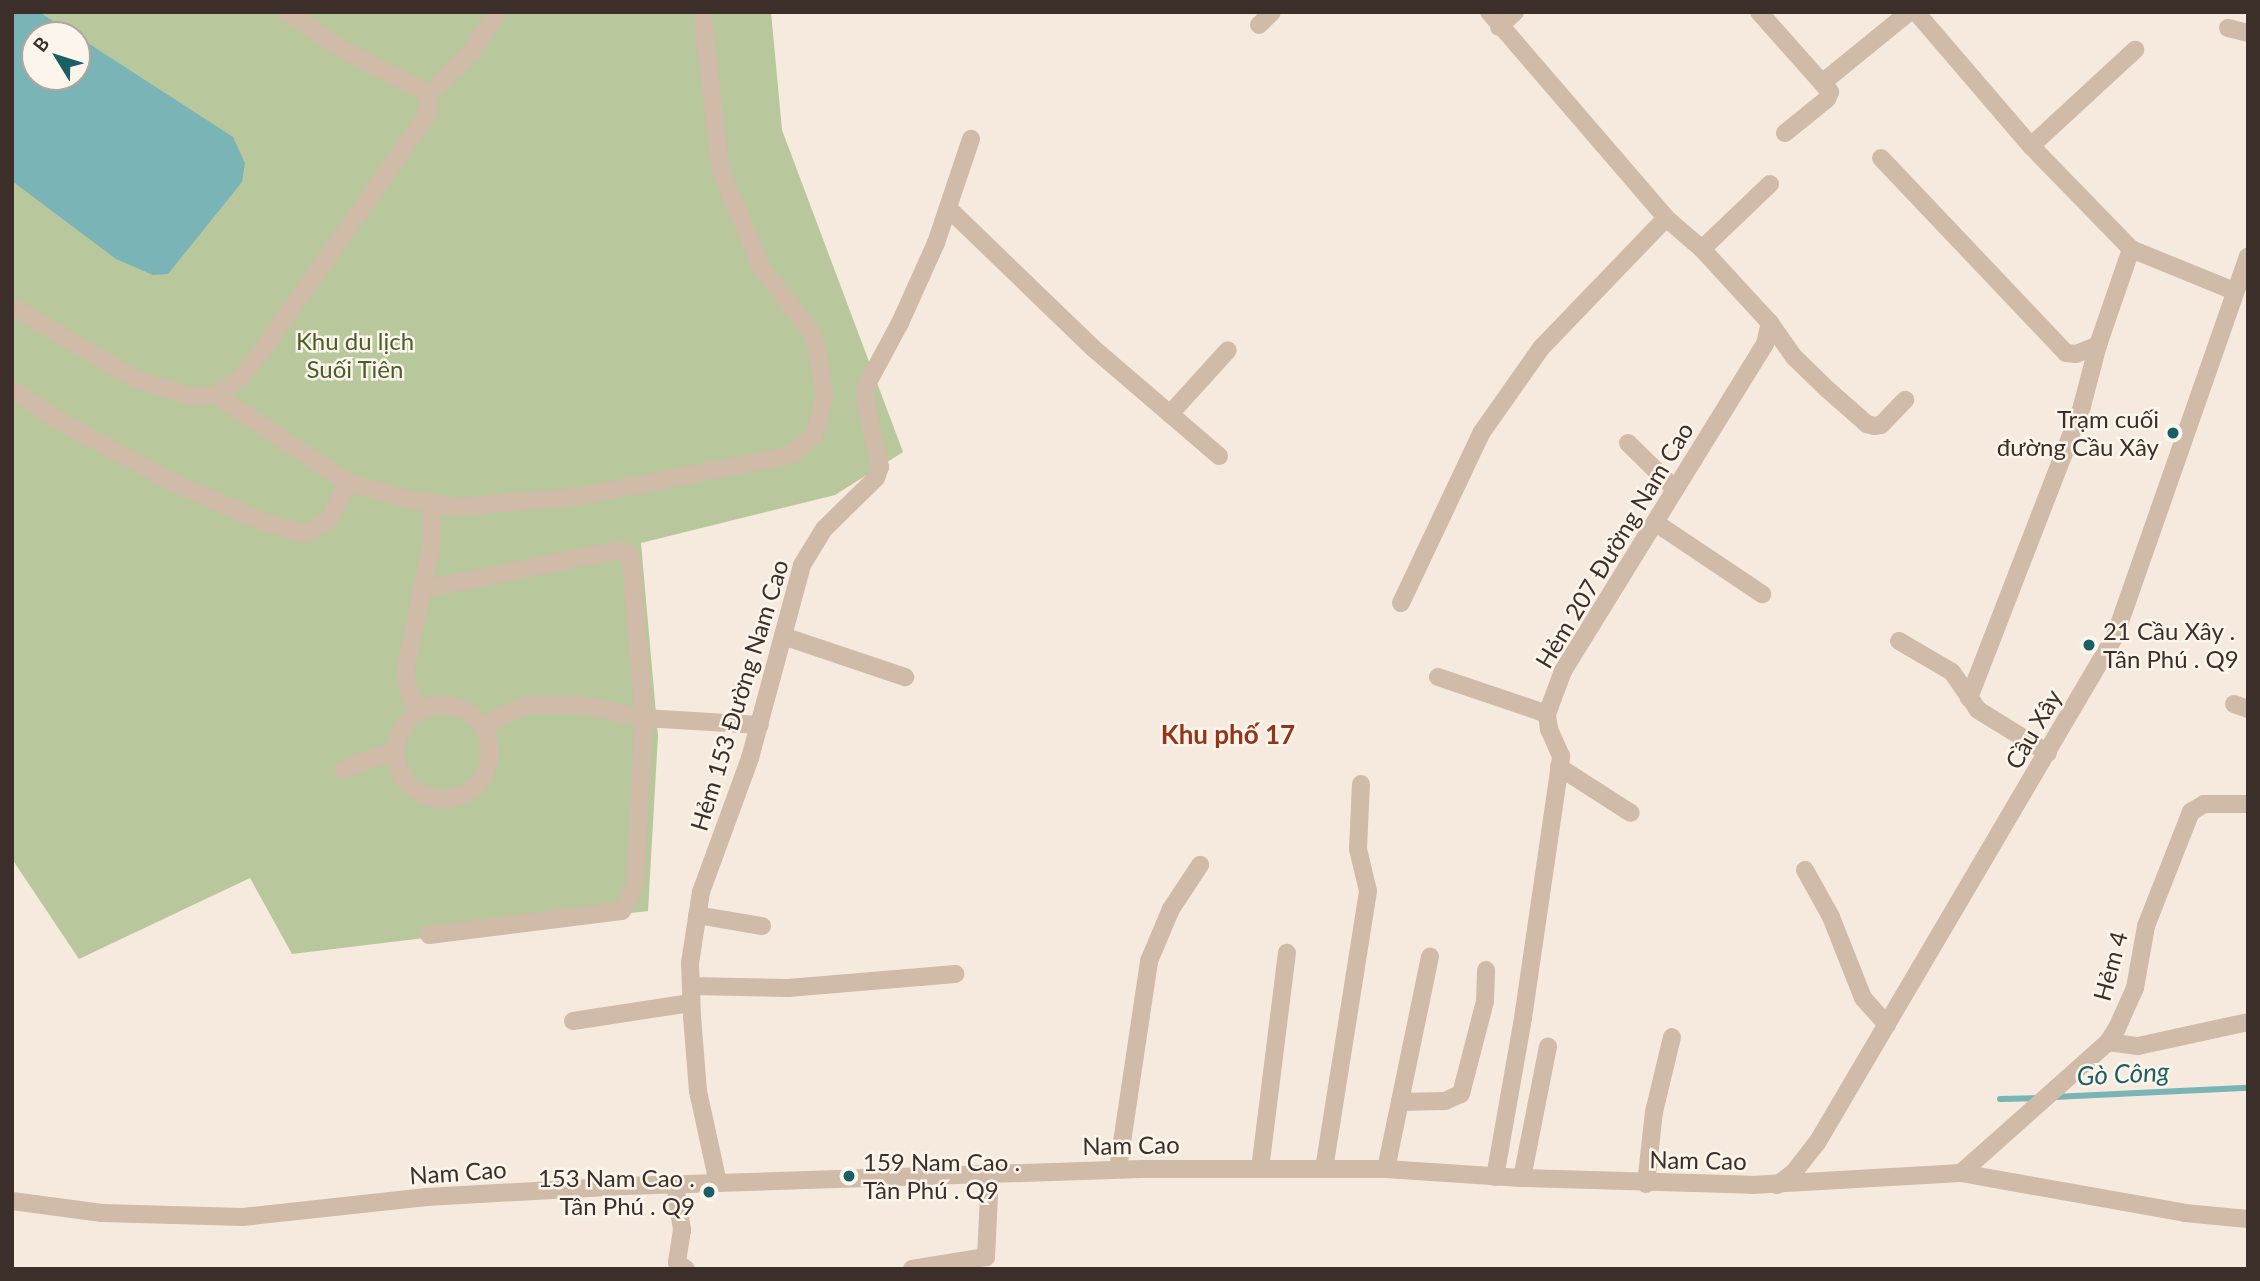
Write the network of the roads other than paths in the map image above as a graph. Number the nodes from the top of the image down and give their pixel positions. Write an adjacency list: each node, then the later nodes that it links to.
1 (286, 12): 13 (street)
2 (498, 12): 13 (street)
3 (702, 12): 37 (street)
4 (1515, 12): 8 (street)
5 (1759, 12): 12 (street)
6 (1909, 12): 12 (street)
7 (1916, 12): 16 (street)
8 (1494, 19): 20 (street)
9 (2228, 28): 10 (street)
10 (2248, 33)
11 (2135, 50): 16 (street)
12 (1822, 83): 14 (street)
13 (429, 94): 30 (street)
14 (1785, 133)
15 (971, 139): 19 (street, Hẻm 153 Đường Nam Cao)
16 (2031, 146): 22 (street)
17 (1881, 158): 27 (street)
18 (1770, 184): 21 (street)
19 (948, 208): 32 (street); 42 (street, Hẻm 153 Đường Nam Cao)
20 (1666, 218): 21 (street); 41 (street)
21 (1702, 249): 26 (street)
22 (2131, 249): 24 (street); 27 (street)
23 (2248, 257): 24 (street, Cầu Xây)
24 (2234, 291): 53 (street, Cầu Xây)
25 (13, 310): 30 (street)
26 (1770, 323): 31 (street); 36 (street, Hẻm 207 Đường Nam Cao)
27 (2098, 345): 46 (street)
28 (1228, 350): 32 (street)
29 (12, 390): 35 (street)
30 (216, 395): 35 (street)
31 (1905, 400)
32 (1170, 414): 34 (street)
33 (1628, 443): 36 (street)
34 (1219, 456)
35 (347, 482): 37 (street)
36 (1675, 489): 38 (street, Hẻm 207 Đường Nam Cao)
37 (432, 503): 39 (street)
38 (1656, 523): 40 (street); 48 (street, Hẻm 207 Đường Nam Cao)
39 (420, 590): 47 (street); 49 (street)
40 (1762, 594)
41 (1401, 603)
42 (783, 636): 44 (street); 51 (street, Hẻm 153 Đường Nam Cao)
43 (1899, 641): 46 (street)
44 (905, 677)
45 (1438, 677): 48 (street)
46 (1969, 698): 53 (street)
47 (423, 710): 50 (street); 52 (street)
48 (1547, 714): 54 (street)
49 (644, 718): 50 (street); 51 (street); 63 (street)
50 (482, 724): 52 (street)
51 (760, 725): 61 (street, Hẻm 153 Đường Nam Cao)
52 (397, 749): 55 (street)
53 (2048, 753): 71 (street, Cầu Xây)
54 (1559, 767): 58 (street); 82 (street)
55 (343, 770)
56 (1361, 784): 78 (street)
57 (2248, 804): 73 (street, Hẻm 4)
58 (1631, 813)
59 (1200, 865): 76 (street)
60 (1805, 870): 71 (street)
61 (697, 915): 62 (street); 68 (street, Hẻm 153 Đường Nam Cao)
62 (762, 926)
63 (429, 935)
64 (1287, 953): 77 (street)
65 (1430, 956): 75 (street)
66 (1486, 970): 75 (street)
67 (955, 974): 68 (street)
68 (691, 994): 69 (street); 84 (street, Hẻm 153 Đường Nam Cao)
69 (573, 1021)
70 (2248, 1023): 73 (street)
71 (1887, 1025): 87 (street, Cầu Xây)
72 (1672, 1037): 86 (street)
73 (2108, 1042): 80 (street, Hẻm 4)
74 (1548, 1047): 83 (street)
75 (1400, 1102): 79 (street)
76 (1118, 1169): 77 (street, Nam Cao); 81 (street, Nam Cao)
77 (1260, 1169): 78 (street, Nam Cao)
78 (1324, 1169): 79 (street, Nam Cao)
79 (1386, 1169): 82 (street, Nam Cao)
80 (1961, 1172): 87 (street, Nam Cao); 89 (street, Nam Cao)
81 (990, 1174): 84 (street, Nam Cao); 91 (street)
82 (1495, 1177): 83 (street, Nam Cao)
83 (1522, 1178): 86 (street, Nam Cao)
84 (718, 1183): 85 (street, Nam Cao)
85 (676, 1184): 88 (street, Nam Cao); 90 (street)
86 (1646, 1184): 87 (street, Nam Cao)
87 (1777, 1185)
88 (12, 1201)
89 (2248, 1219)
90 (680, 1267)
91 (912, 1269)

